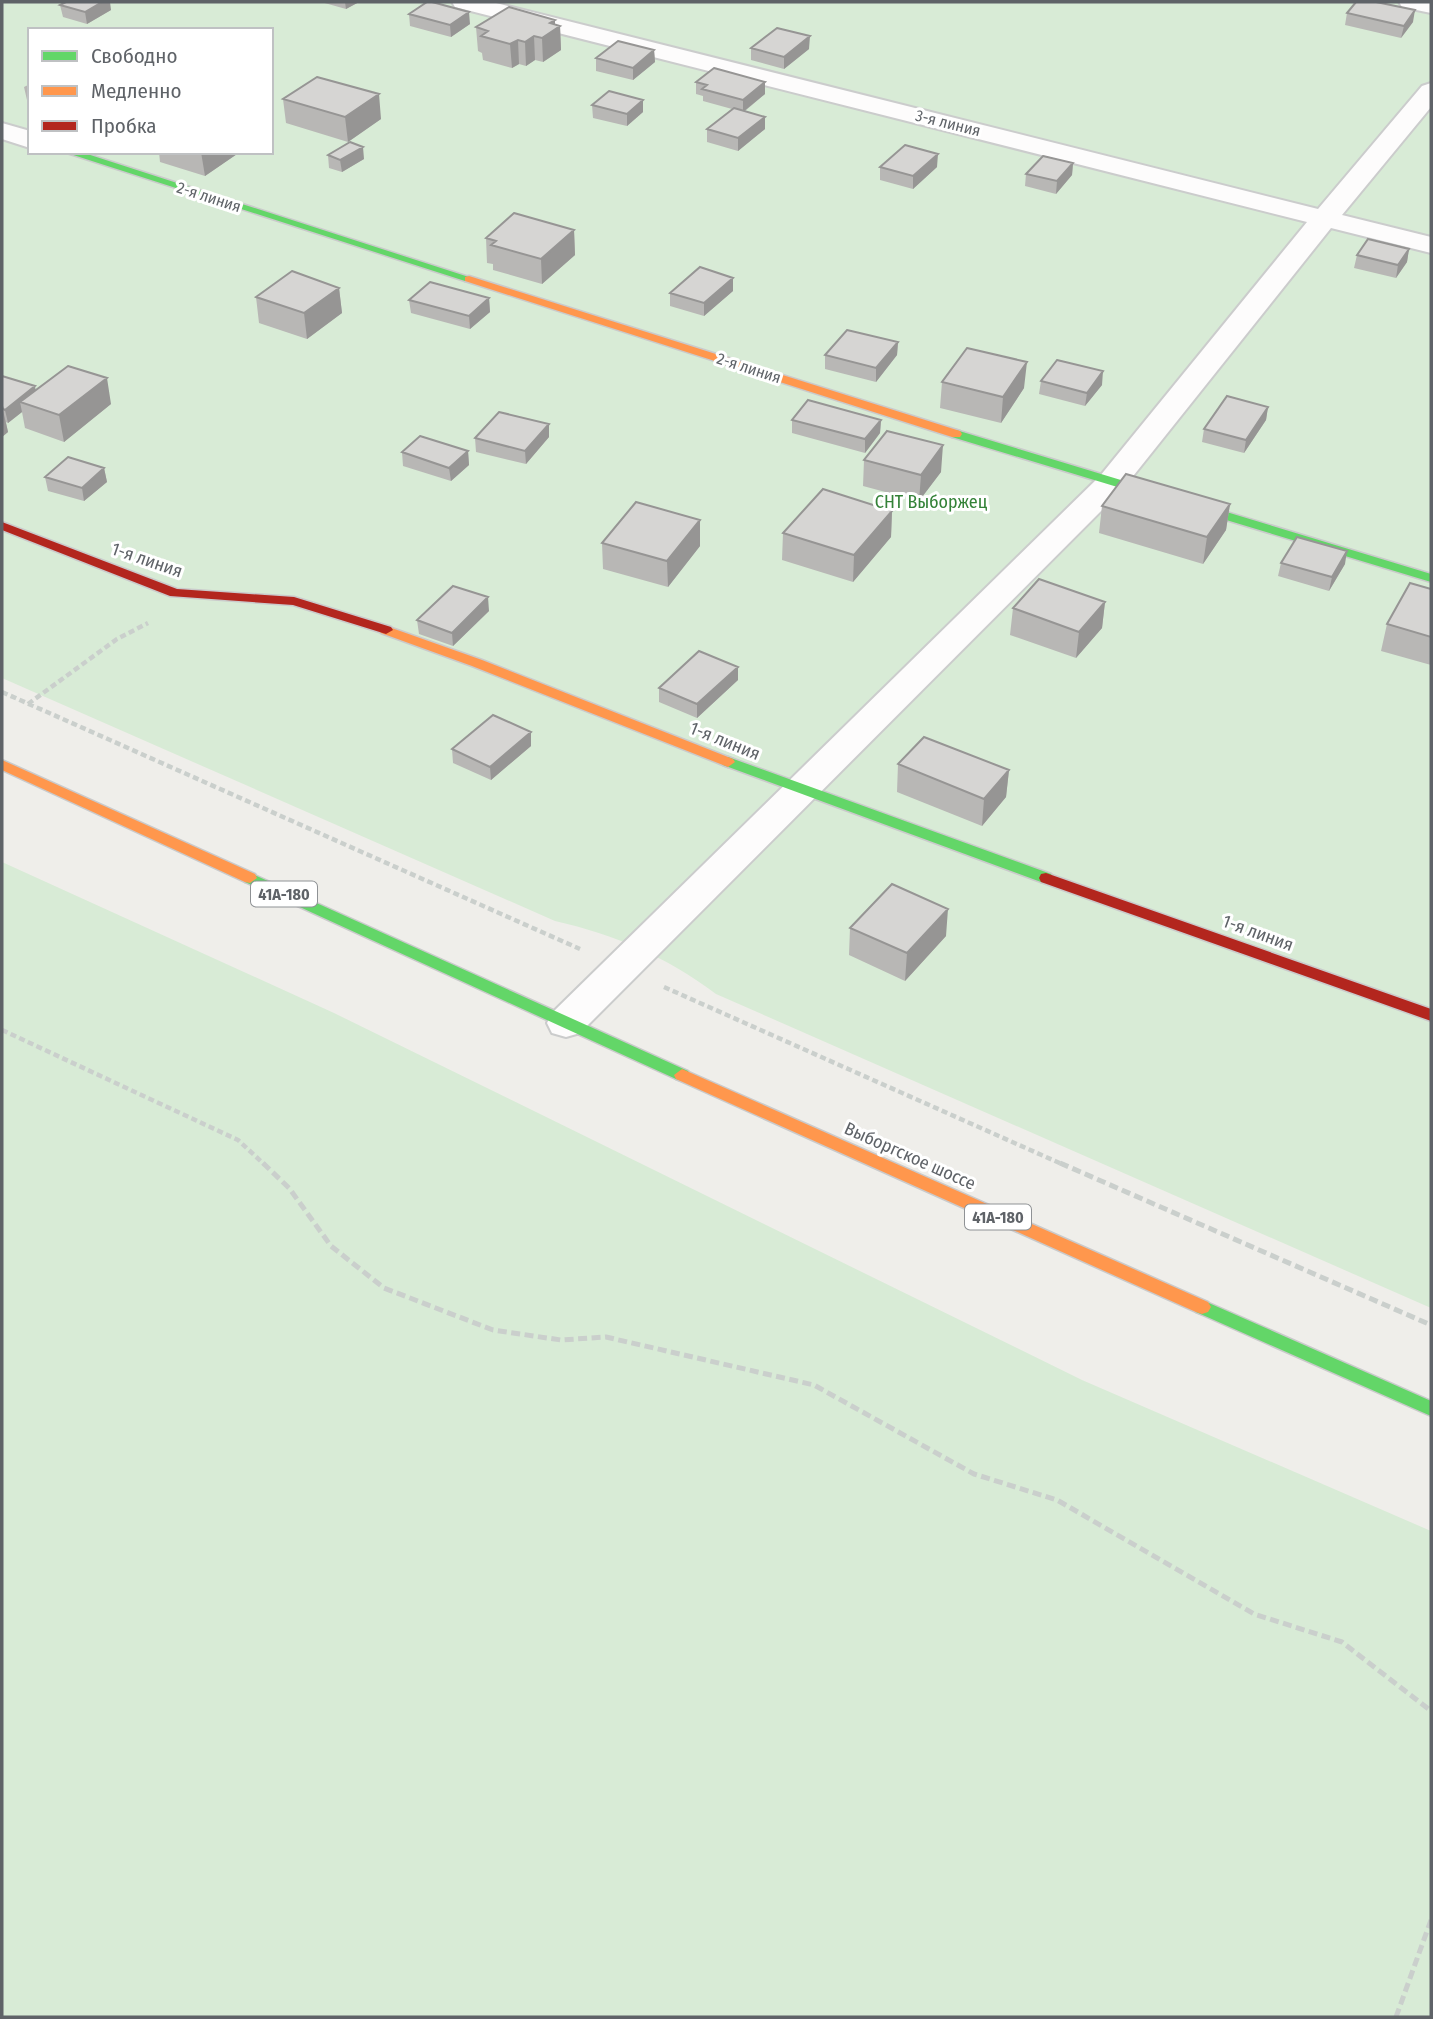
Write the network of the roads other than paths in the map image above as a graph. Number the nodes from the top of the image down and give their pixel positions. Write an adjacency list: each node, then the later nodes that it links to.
1 (464, 2): 8 (street, 3-я линия)
2 (1411, 2): 3 (street)
3 (1431, 6)
4 (1431, 91): 8 (street)
5 (2, 131): 6 (street)
6 (28, 139)
7 (75, 154): 10 (street, 2-я линия)
8 (1325, 218): 9 (street, 3-я линия); 10 (street)
9 (1431, 245)
10 (1111, 483): 12 (street, 2-я линия); 14 (street)
11 (2, 526): 14 (street, 1-я линия)
12 (1431, 578)
13 (2, 765): 16 (street, 41А-180)
14 (801, 791): 15 (street, 1-я линия); 16 (street)
15 (1431, 1015)
16 (566, 1023): 17 (street, Выборгское шоссе / 41А-180)
17 (1431, 1409)

